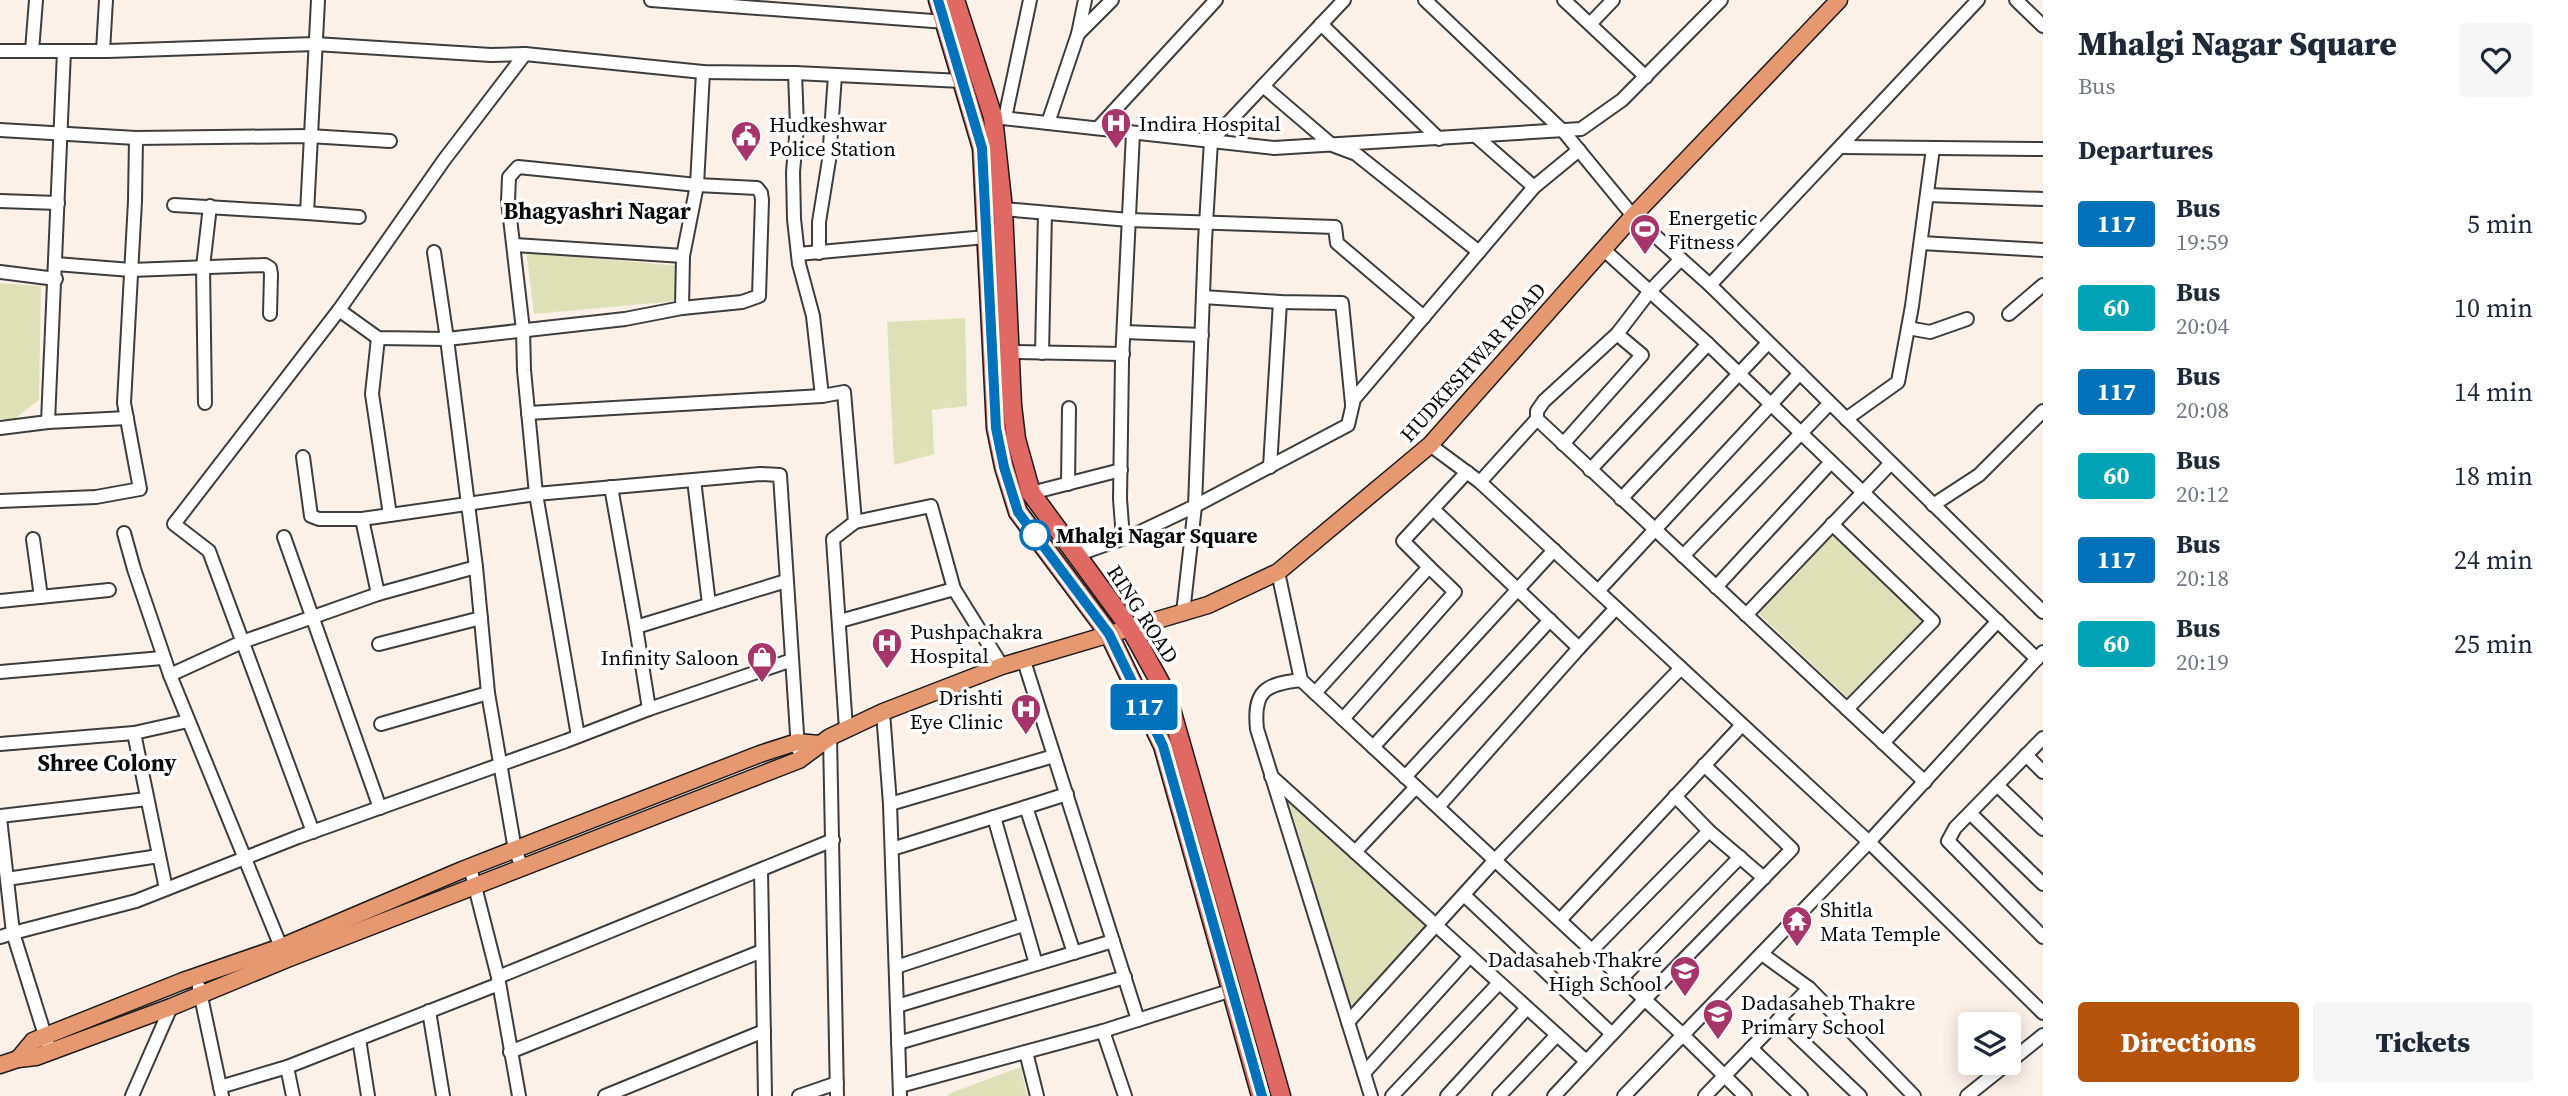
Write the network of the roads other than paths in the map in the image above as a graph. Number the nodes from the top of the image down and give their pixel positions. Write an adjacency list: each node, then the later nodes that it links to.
1 (36, 0): 28 (street)
2 (106, 0): 30 (street)
3 (318, 0): 26 (street)
4 (651, 0): 21 (street)
5 (938, 0): 21 (highway, RING ROAD)
6 (955, 0): 39 (highway, RING ROAD)
7 (1030, 0): 39 (street)
8 (1085, 0): 25 (street)
9 (1112, 0): 25 (street)
10 (1216, 0): 41 (street)
11 (1344, 0): 22 (street)
12 (1425, 0): 43 (street)
13 (1564, 0): 23 (street)
14 (1613, 0): 23 (street)
15 (1721, 0): 35 (street)
16 (1839, 0): 68 (main road, HUDKESHWAR ROAD)
17 (1978, 0): 53 (street)
18 (2016, 0): 20 (street)
19 (2043, 5): 20 (street)
20 (2033, 16): 24 (street)
21 (946, 22): 36 (highway, RING ROAD)
22 (1321, 24): 37 (street); 49 (street)
23 (1590, 24): 35 (street)
24 (2043, 26)
25 (1078, 34): 40 (street)
26 (315, 44): 30 (street); 31 (street); 46 (street)
27 (0, 51): 28 (street)
28 (32, 51): 29 (street)
29 (64, 51): 30 (street); 45 (street)
30 (103, 51)
31 (524, 54): 32 (street); 94 (street)
32 (703, 72): 33 (street); 57 (street)
33 (795, 73): 34 (street); 80 (street)
34 (835, 75): 36 (street); 79 (street)
35 (1646, 77): 43 (street)
36 (962, 81): 38 (highway, RING ROAD)
37 (1263, 86): 51 (street); 52 (street)
38 (968, 102): 39 (main road); 72 (highway, RING ROAD)
39 (995, 112): 40 (street); 65 (highway, RING ROAD)
40 (1048, 123): 41 (street)
41 (1098, 128): 44 (street)
42 (0, 130): 45 (street)
43 (1564, 132): 47 (street); 56 (street)
44 (1133, 133): 51 (street); 70 (street)
45 (61, 134): 48 (street); 62 (street)
46 (309, 136): 48 (street); 50 (street); 66 (street)
47 (1477, 137): 49 (street); 58 (street)
48 (136, 138): 85 (street)
49 (1440, 139): 52 (street)
50 (390, 141)
51 (1211, 141): 52 (street); 71 (street)
52 (1332, 145): 78 (street)
53 (1841, 146): 54 (street); 88 (street)
54 (1934, 148): 55 (street); 59 (street)
55 (2043, 149)
56 (1579, 150): 58 (street); 68 (street)
57 (696, 185): 74 (street); 81 (street); 93 (street)
58 (1534, 187): 78 (street)
59 (1927, 195): 60 (street); 73 (street)
60 (2043, 199)
61 (0, 201): 62 (street)
62 (58, 204): 83 (street)
63 (174, 205): 64 (street)
64 (210, 206): 66 (street); 84 (street)
65 (1003, 209): 67 (street); 108 (highway, RING ROAD)
66 (307, 213): 69 (street)
67 (1045, 213): 70 (street); 109 (street)
68 (1633, 216): 75 (main road, HUDKESHWAR ROAD); 82 (street)
69 (359, 217)
70 (1129, 220): 71 (street); 101 (street)
71 (1206, 224): 91 (street); 97 (street)
72 (986, 237): 79 (street); 185 (highway, RING ROAD)
73 (1921, 243): 76 (street); 99 (street)
74 (515, 245): 81 (street); 100 (street)
75 (1603, 249): 90 (street); 128 (main road, HUDKESHWAR ROAD)
76 (2043, 250)
77 (434, 252): 105 (street)
78 (1479, 252): 97 (street)
79 (819, 253): 80 (street)
80 (798, 254): 113 (street)
81 (684, 256): 93 (street)
82 (1681, 259): 88 (street); 90 (street)
83 (56, 264): 85 (street); 87 (street)
84 (203, 267): 85 (street); 95 (street); 114 (street)
85 (131, 270): 121 (street)
86 (0, 272): 87 (street)
87 (55, 279): 124 (street)
88 (1710, 285): 106 (street)
89 (2043, 285): 96 (street)
90 (1650, 291): 102 (street); 107 (street)
91 (1203, 297): 92 (street); 103 (street)
92 (1280, 302): 117 (street); 132 (street)
93 (682, 307): 100 (street)
94 (339, 310): 104 (street); 186 (street)
95 (270, 314)
96 (2009, 314)
97 (1424, 317): 117 (street)
98 (1967, 318): 99 (street)
99 (1908, 328): 123 (street)
100 (523, 330): 105 (street); 120 (street)
101 (1124, 332): 103 (street); 110 (street)
102 (1617, 334): 122 (street); 127 (street)
103 (1202, 335): 147 (street)
104 (378, 338): 105 (street); 149 (street)
105 (447, 338): 145 (street)
106 (1768, 343): 111 (street); 112 (street)
107 (1708, 344): 112 (street); 134 (street)
108 (1009, 352): 109 (street); 141 (highway, RING ROAD)
109 (1042, 353): 110 (street)
110 (1123, 354): 133 (street)
111 (1800, 373): 115 (street); 116 (street)
112 (1740, 374): 116 (street); 143 (street)
113 (822, 396): 120 (street); 151 (street)
114 (205, 403)
115 (1830, 403): 123 (street); 126 (street)
116 (1772, 404): 126 (street); 153 (street)
117 (1352, 407): 132 (street)
118 (1069, 408): 138 (street)
119 (2043, 411): 146 (street)
120 (528, 413): 142 (street)
121 (127, 418): 124 (street); 144 (street)
122 (1536, 419): 127 (street); 137 (street)
123 (1846, 419): 131 (street)
124 (48, 422): 125 (street)
125 (0, 428)
126 (1802, 434): 130 (street); 160 (street)
127 (1563, 444): 134 (street)
128 (1430, 445): 135 (street); 163 (main road, HUDKESHWAR ROAD)
129 (303, 457): 150 (street)
130 (1831, 461): 140 (street); 165 (street)
131 (1891, 463): 140 (street); 146 (street)
132 (1270, 467): 147 (street)
133 (1121, 470): 138 (street); 156 (street)
134 (1590, 470): 143 (street)
135 (1467, 472): 137 (street); 148 (street)
136 (694, 480): 139 (street); 164 (street); 173 (street)
137 (1480, 482): 158 (street)
138 (1068, 484): 141 (street)
139 (611, 487): 142 (street); 183 (street)
140 (1863, 492): 152 (street); 182 (street)
141 (1031, 493): 159 (highway, RING ROAD)
142 (536, 494): 145 (street); 209 (street)
143 (1621, 499): 153 (street)
144 (0, 501)
145 (468, 504): 149 (street); 162 (street)
146 (1934, 505): 175 (street)
147 (1195, 506): 156 (street); 176 (street)
148 (1433, 509): 161 (street); 167 (street)
149 (390, 515): 150 (street)
150 (362, 519): 170 (street)
151 (855, 522): 166 (street); 181 (street)
152 (1832, 524): 177 (street); 201 (street)
153 (1655, 530): 160 (street); 169 (street)
154 (124, 533): 190 (street)
155 (284, 537): 179 (street)
156 (1124, 538): 159 (street)
157 (33, 539): 171 (street)
158 (1554, 550): 167 (street); 169 (street)
159 (1076, 555): 184 (highway, RING ROAD)
160 (1683, 556): 165 (street)
161 (1429, 566): 199 (street); 203 (street)
162 (476, 567): 170 (street); 178 (street)
163 (1278, 572): 176 (main road, HUDKESHWAR ROAD); 197 (street)
164 (786, 581): 173 (street); 191 (street)
165 (1716, 587): 177 (street)
166 (954, 589): 181 (street); 193 (street)
167 (1518, 589): 180 (street); 215 (street)
168 (109, 590): 171 (street)
169 (1598, 591): 174 (street)
170 (378, 594): 179 (street)
171 (41, 597): 172 (street)
172 (0, 601)
173 (709, 604): 183 (street)
174 (1616, 608): 188 (street); 194 (street)
175 (2043, 612)
176 (1183, 613): 184 (main road, HUDKESHWAR ROAD)
177 (1746, 615): 201 (street)
178 (481, 618): 187 (street); 198 (street)
179 (313, 619): 186 (street); 231 (street)
180 (1550, 620): 188 (street); 223 (street)
181 (840, 621): 207 (street)
182 (1998, 621): 189 (street); 213 (street)
183 (636, 626): 200 (street)
184 (1130, 628): 185 (main road, HUDKESHWAR ROAD); 321 (highway, RING ROAD)
185 (1109, 634): 192 (main road, HUDKESHWAR ROAD); 279 (highway, RING ROAD)
186 (242, 642): 196 (street); 239 (street)
187 (379, 644)
188 (1579, 648): 233 (street)
189 (2040, 656): 224 (street)
190 (162, 658): 195 (street); 196 (street)
191 (792, 660): 200 (street); 212 (street)
192 (1024, 661): 193 (main road, HUDKESHWAR ROAD); 217 (street)
193 (1002, 666): 202 (main road, HUDKESHWAR ROAD)
194 (1681, 668): 206 (street); 248 (street)
195 (0, 672)
196 (170, 675): 204 (street)
197 (1301, 680): 199 (street); 222 (street)
198 (488, 693): 205 (street); 219 (street)
199 (1315, 693): 203 (street)
200 (649, 709): 209 (street)
201 (1847, 709): 213 (street)
202 (883, 712): 207 (main road, HUDKESHWAR ROAD); 230 (street)
203 (1343, 719): 215 (street)
204 (188, 721): 208 (street); 247 (street)
205 (382, 724)
206 (1742, 725): 220 (street); 241 (street)
207 (846, 729): 211 (main road, HUDKESHWAR ROAD)
208 (134, 733): 214 (street); 229 (street)
209 (578, 736): 219 (street)
210 (2043, 738): 216 (street)
211 (825, 740): 212 (main road); 218 (main road, HUDKESHWAR ROAD); 240 (street)
212 (797, 742): 218 (street); 243 (main road)
213 (1883, 743): 224 (street)
214 (0, 744)
215 (1373, 747): 223 (street)
216 (2026, 755): 221 (street); 225 (street)
217 (1055, 756): 227 (street); 230 (street)
218 (799, 760): 250 (main road, HUDKESHWAR ROAD)
219 (500, 764): 231 (street); 243 (street)
220 (1704, 765): 228 (street); 252 (street)
221 (2043, 772)
222 (1271, 776): 244 (street); 289 (street)
223 (1405, 776): 226 (street)
224 (1925, 782): 241 (street)
225 (1997, 785): 234 (street); 237 (street)
226 (1416, 787): 233 (street); 244 (street)
227 (1067, 794): 232 (street); 264 (street)
228 (1675, 796): 238 (street); 258 (street)
229 (147, 799): 235 (street); 245 (street)
230 (890, 804): 242 (street)
231 (380, 807): 239 (street)
232 (1026, 807): 236 (street); 268 (street)
233 (1438, 807): 248 (street)
234 (1970, 813): 254 (street); 263 (street)
235 (0, 817): 253 (street)
236 (994, 817): 242 (street); 259 (street)
237 (2043, 830)
238 (1709, 831): 246 (street); 266 (street)
239 (313, 832): 247 (street)
240 (833, 840): 251 (street); 307 (street)
241 (1869, 842): 269 (street); 286 (street)
242 (892, 849): 272 (street)
243 (515, 850): 249 (main road); 250 (street)
244 (1355, 852): 260 (street)
245 (159, 856): 253 (street); 256 (street)
246 (1740, 857): 252 (street); 275 (street)
247 (243, 859): 256 (street); 265 (street)
248 (1495, 860): 257 (street); 258 (street)
249 (470, 867): 255 (street); 265 (main road)
250 (522, 867): 255 (main road, HUDKESHWAR ROAD)
251 (761, 870): 267 (street); 276 (street)
252 (1764, 878): 281 (street)
253 (7, 879): 261 (street)
254 (2043, 884)
255 (476, 885): 276 (street); 280 (main road, HUDKESHWAR ROAD)
256 (166, 889): 261 (street)
257 (1464, 895): 260 (street); 292 (street)
258 (1560, 920): 266 (street)
259 (1023, 925): 271 (street); 272 (street)
260 (1436, 926): 270 (street); 289 (street)
261 (13, 933): 262 (street); 298 (street)
262 (0, 937)
263 (2043, 937)
264 (1113, 941): 268 (street); 274 (street)
265 (281, 947): 273 (main road)
266 (1592, 950): 275 (street)
267 (762, 951): 290 (street); 300 (street)
268 (1074, 953): 271 (street)
269 (1762, 954): 278 (street); 294 (street)
270 (1470, 957): 277 (street); 305 (street)
271 (1036, 964): 282 (street)
272 (896, 967): 282 (street)
273 (195, 977): 280 (street); 298 (main road)
274 (1125, 977): 288 (street); 297 (street)
275 (1622, 978): 281 (street)
276 (498, 981): 285 (street); 300 (street)
277 (1499, 983): 284 (street); 323 (street)
278 (1810, 988): 287 (street); 332 (street)
279 (1232, 990): 288 (street); 320 (highway, RING ROAD)
280 (201, 994): 283 (main road, HUDKESHWAR ROAD); 308 (street)
281 (1645, 999): 292 (street); 294 (street)
282 (897, 1006): 297 (street)
283 (171, 1007): 298 (main road, HUDKESHWAR ROAD); 310 (street)
284 (1527, 1008): 293 (street); 324 (street)
285 (429, 1012): 296 (street); 313 (street)
286 (2043, 1013)
287 (1779, 1019): 299 (street); 331 (street)
288 (1138, 1020): 291 (street)
289 (1348, 1022): 305 (street)
290 (764, 1031): 315 (street); 316 (street)
291 (1103, 1031): 301 (street); 319 (street)
292 (1612, 1034): 302 (street)
293 (1556, 1035): 302 (street); 325 (street)
294 (1684, 1035): 306 (street); 327 (street)
295 (2043, 1035): 333 (street)
296 (359, 1039): 304 (street); 312 (street)
297 (898, 1043): 309 (street)
298 (47, 1044): 303 (main road)
299 (1751, 1048): 306 (street); 330 (street)
300 (510, 1052): 314 (street)
301 (1026, 1052): 309 (street); 318 (street)
302 (1586, 1061): 326 (street)
303 (0, 1065)
304 (287, 1067): 308 (street); 311 (street)
305 (1364, 1073): 322 (street)
306 (1724, 1075): 328 (street); 329 (street)
307 (837, 1089): 317 (street)
308 (221, 1091)
309 (900, 1091)
310 (132, 1096)
311 (293, 1096)
312 (368, 1096)
313 (443, 1096)
314 (519, 1096)
315 (606, 1096)
316 (765, 1096)
317 (799, 1096)
318 (1037, 1096)
319 (1125, 1096)
320 (1262, 1096)
321 (1282, 1096)
322 (1371, 1096)
323 (1392, 1096)
324 (1447, 1096)
325 (1499, 1096)
326 (1554, 1096)
327 (1624, 1096)
328 (1705, 1096)
329 (1745, 1096)
330 (1801, 1096)
331 (1860, 1096)
332 (1914, 1096)
333 (1967, 1096)

